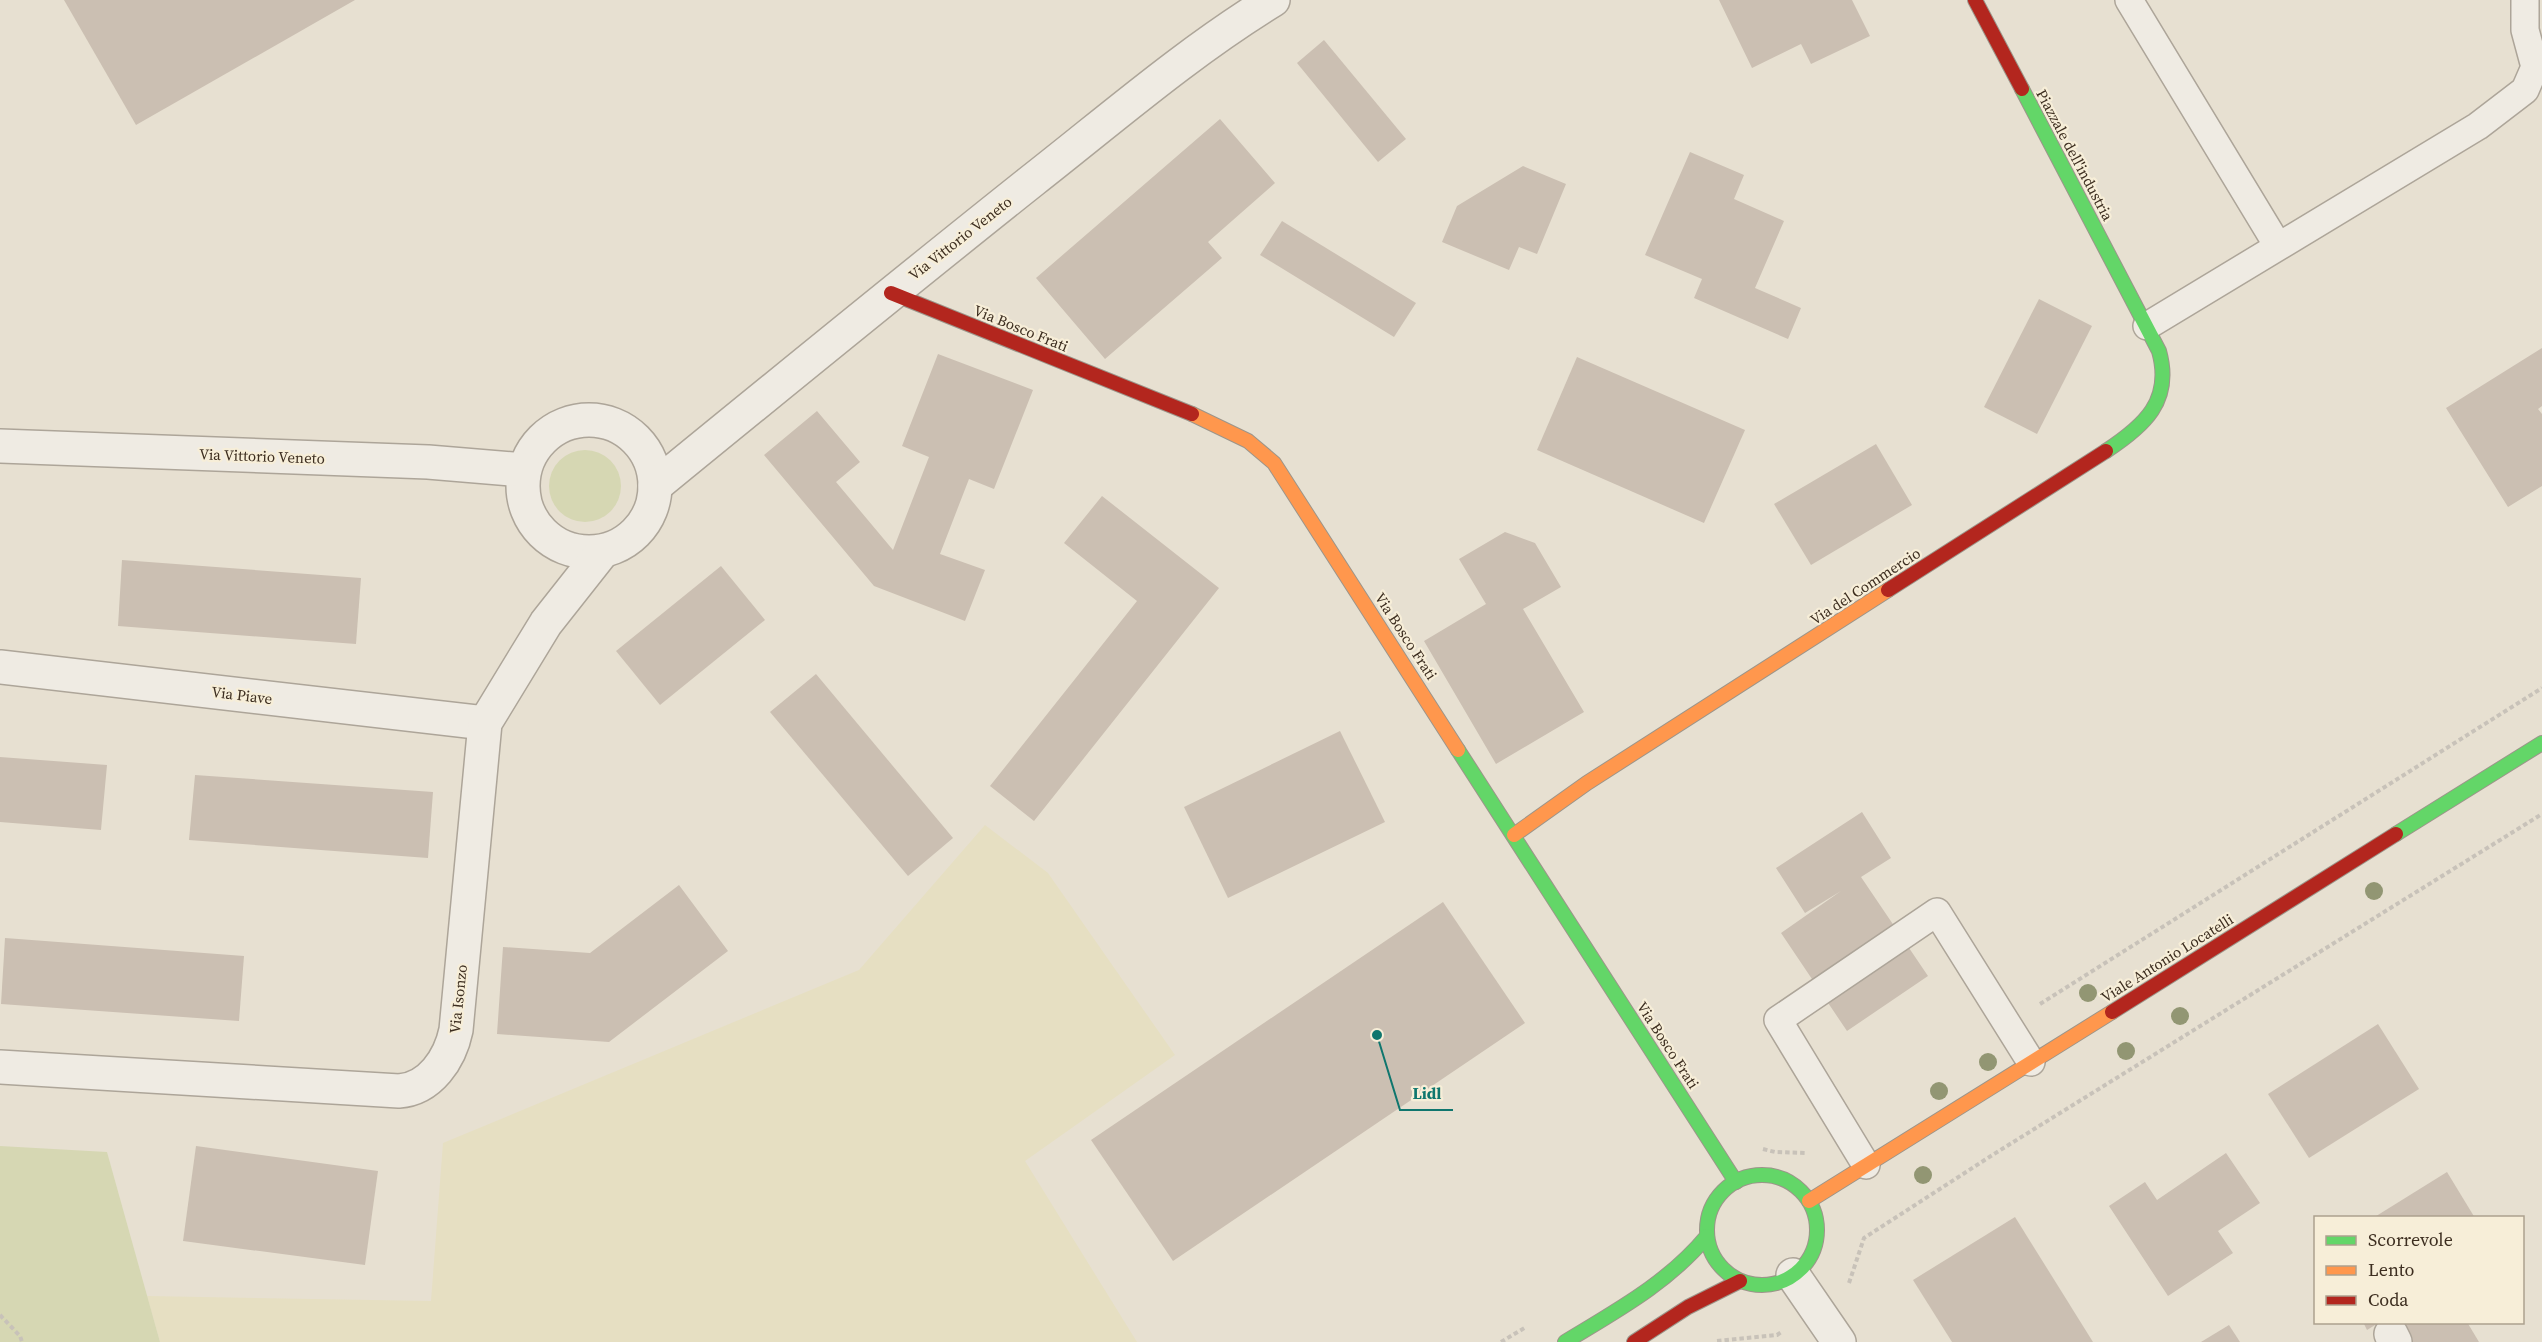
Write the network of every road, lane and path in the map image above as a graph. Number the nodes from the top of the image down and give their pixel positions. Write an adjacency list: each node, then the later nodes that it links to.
1 (1274, 0): 6 (street, Via Vittorio Veneto)
2 (1975, 0): 7 (street, Piazzale dell'industria)
3 (2129, 0): 5 (lane)
4 (2526, 0): 5 (lane)
5 (2278, 246): 7 (lane)
6 (891, 293): 10 (street, Via Vittorio Veneto); 17 (street, Via Bosco Frati)
7 (2147, 326): 17 (street, Via del Commercio)
8 (0, 446): 9 (street, Via Vittorio Veneto)
9 (524, 470): 10 (street); 11 (street)
10 (655, 486): 11 (street)
11 (602, 552): 14 (street, Via Isonzo)
12 (0, 668): 14 (street, Via Piave)
13 (2542, 688): 18 (path)
14 (484, 723): 20 (street, Via Isonzo)
15 (2542, 744): 19 (street, Viale Antonio Locatelli)
16 (2542, 814): 29 (path)
17 (1514, 835): 22 (street, Via Bosco Frati)
18 (2008, 1025): 19 (lane); 21 (lane)
19 (2031, 1062): 23 (street, Viale Antonio Locatelli)
20 (0, 1067)
21 (1845, 1130): 22 (path); 23 (lane)
22 (1713, 1145): 24 (street, Via Bosco Frati)
23 (1866, 1166): 25 (street, Viale Antonio Locatelli)
24 (1737, 1182): 25 (street); 26 (street)
25 (1809, 1202): 27 (street)
26 (1707, 1236): 28 (street); 33 (street)
27 (1793, 1275): 28 (street); 29 (street)
28 (1740, 1281): 34 (street)
29 (1817, 1308): 31 (path); 35 (street)
30 (0, 1315): 32 (path)
31 (1712, 1341)
32 (22, 1342)
33 (1565, 1342)
34 (1634, 1342)
35 (1839, 1342)

